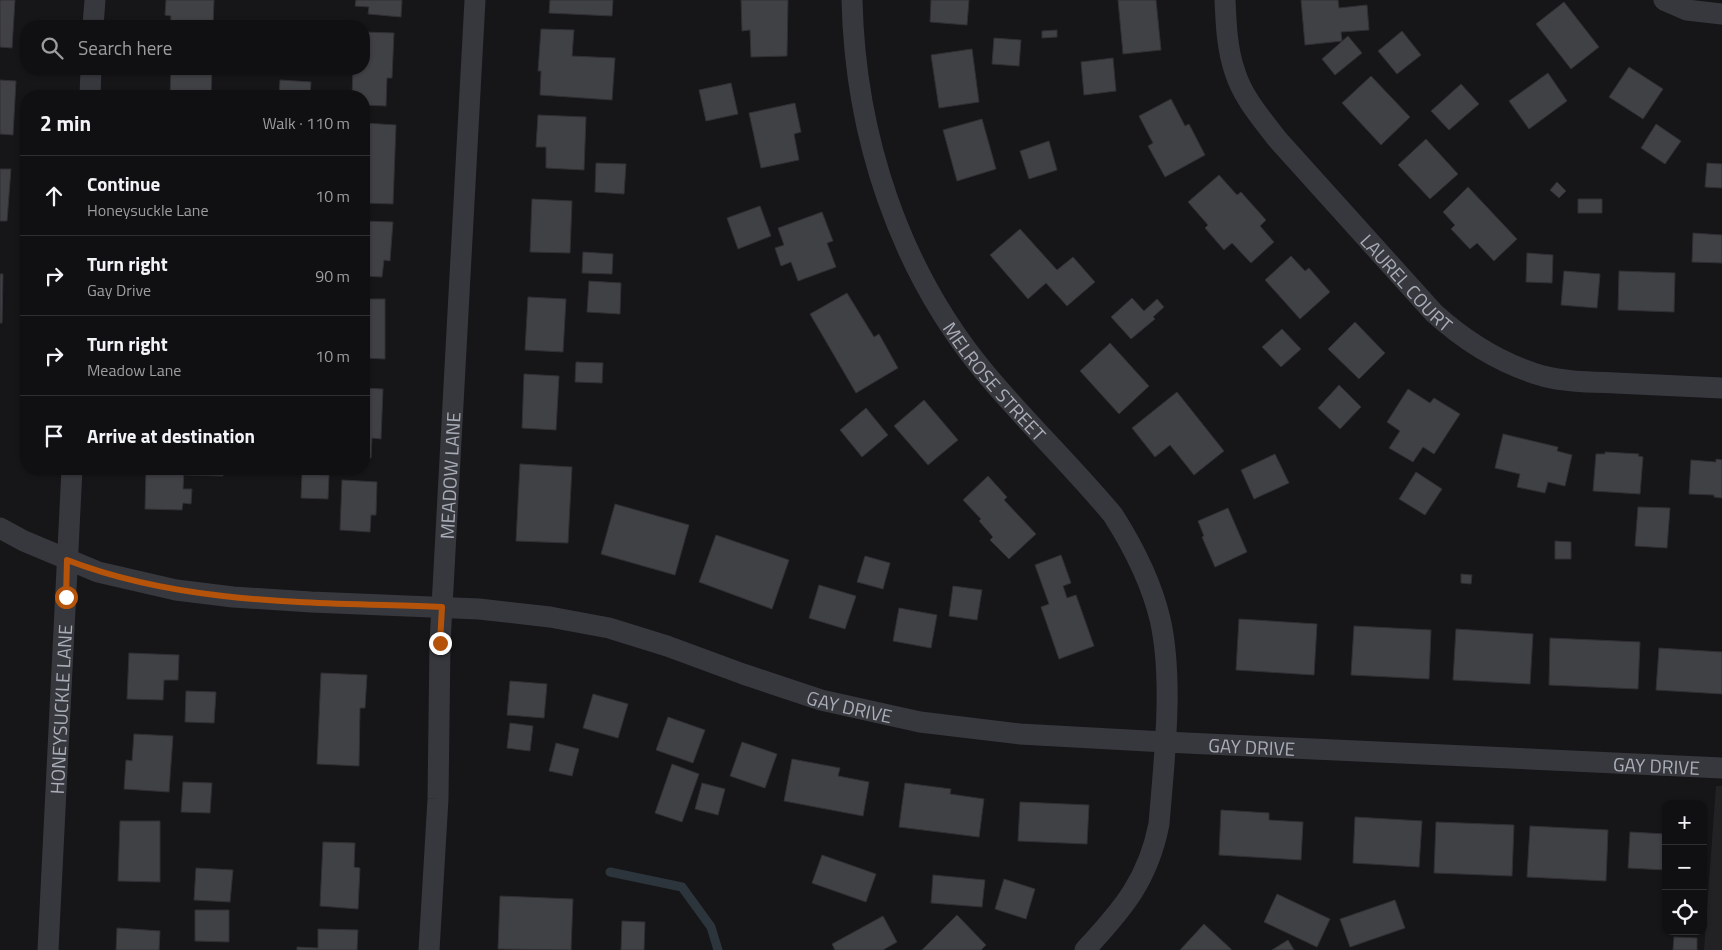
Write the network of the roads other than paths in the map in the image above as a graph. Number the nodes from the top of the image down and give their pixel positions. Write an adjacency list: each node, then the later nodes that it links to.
1 (95, 0): 7 (street)
2 (475, 0): 14 (street, MEADOW LANE)
3 (852, 0): 15 (street, MELROSE STREET)
4 (1226, 0): 10 (street, LAUREL COURT)
5 (1664, 0): 6 (street)
6 (1722, 14)
7 (94, 20)
8 (91, 75): 9 (street)
9 (90, 90)
10 (1722, 388)
11 (72, 475): 13 (street, HONEYSUCKLE LANE)
12 (0, 528): 13 (street, GAY DRIVE)
13 (67, 560): 14 (street, GAY DRIVE); 17 (street, HONEYSUCKLE LANE)
14 (442, 607): 15 (street, GAY DRIVE); 18 (street, MEADOW LANE)
15 (1165, 742): 16 (street, GAY DRIVE); 19 (street, MELROSE STREET)
16 (1722, 768)
17 (48, 950)
18 (430, 950)
19 (1085, 950)

